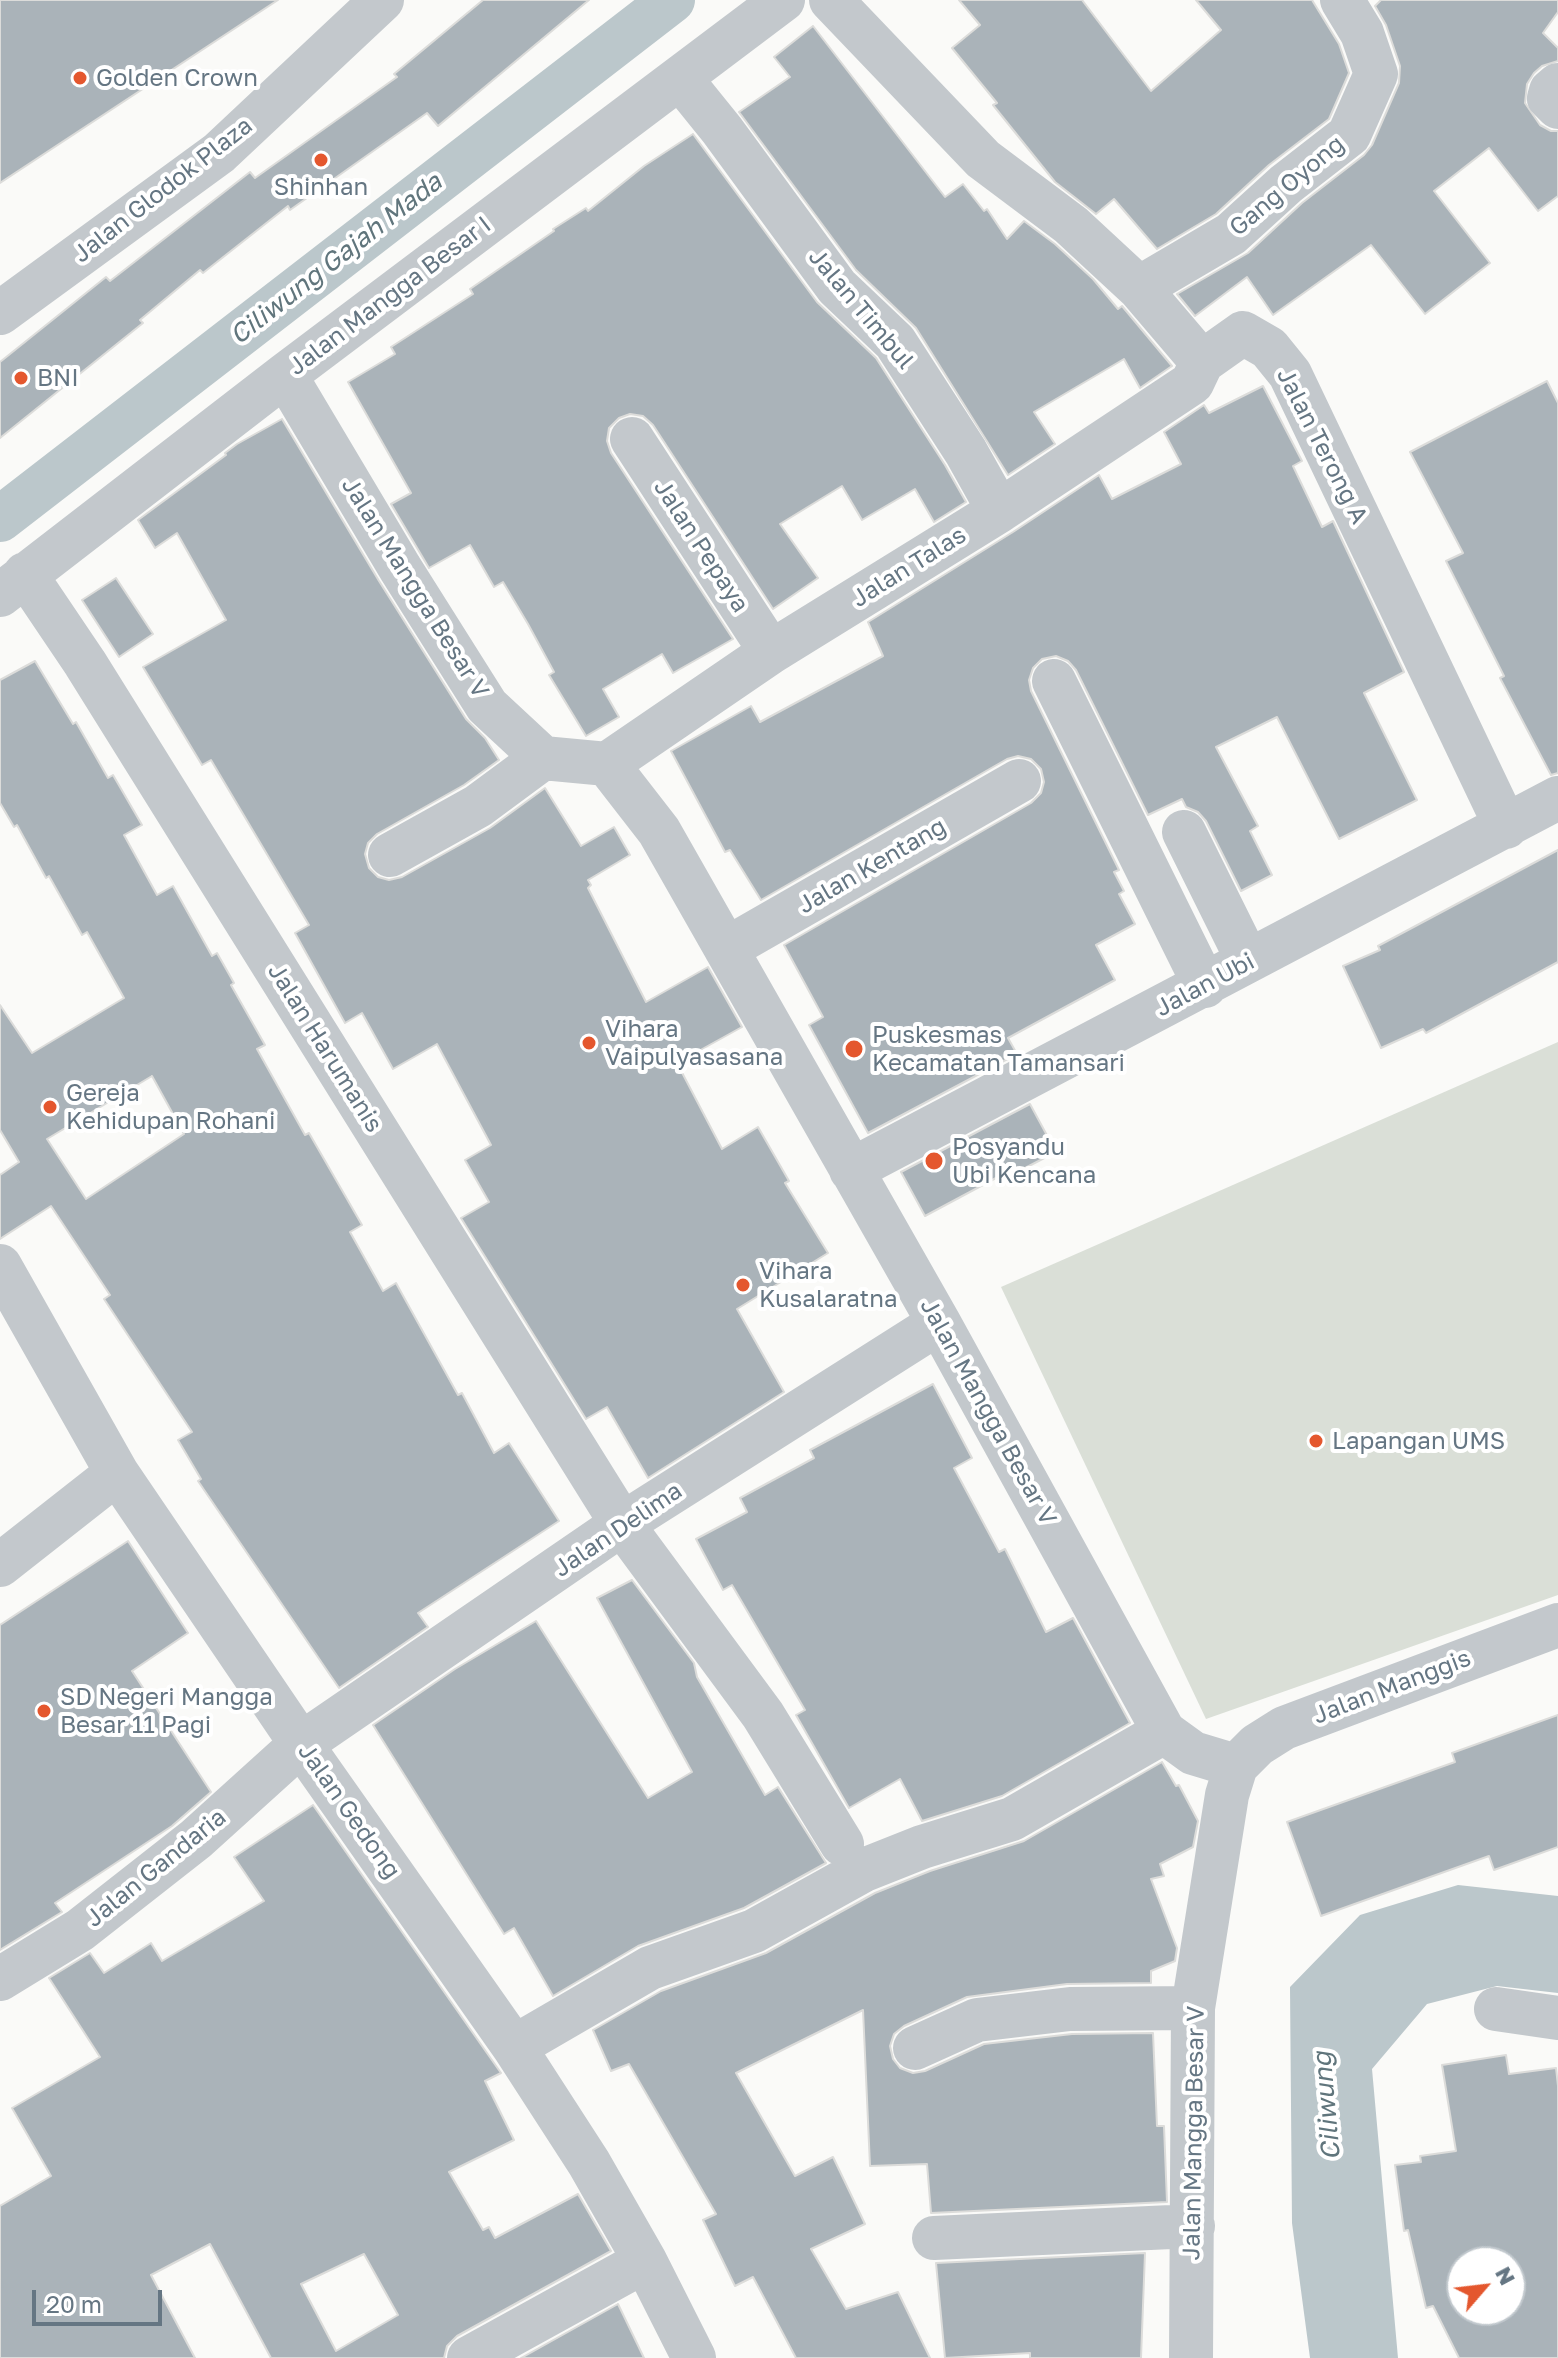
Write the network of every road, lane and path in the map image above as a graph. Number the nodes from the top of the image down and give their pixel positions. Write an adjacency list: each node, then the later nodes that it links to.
1 (382, 0): 9 (street, Jalan Glodok Plaza)
2 (783, 0): 5 (street, Jalan Mangga Besar I)
3 (831, 0): 8 (street)
4 (1342, 0): 8 (street, Gang Oyong)
5 (680, 78): 11 (street, Jalan Mangga Besar I); 13 (street, Jalan Timbul)
6 (1558, 85): 7 (street)
7 (1558, 107)
8 (1139, 288): 10 (street)
9 (3, 305)
10 (1202, 362): 13 (street, Jalan Talas); 21 (street, Jalan Terong A)
11 (285, 375): 14 (street, Jalan Mangga Besar I); 17 (street, Jalan Mangga Besar V)
12 (632, 439): 15 (street, Jalan Pepaya)
13 (999, 511): 15 (street, Jalan Talas)
14 (12, 584): 31 (street, Jalan Harumanis)
15 (771, 652): 18 (street, Jalan Talas)
16 (1054, 681): 26 (street)
17 (543, 758): 18 (street); 23 (street)
18 (607, 764): 24 (street, Jalan Mangga Besar V)
19 (1019, 781): 24 (street, Jalan Kentang)
20 (1555, 806): 21 (street, Jalan Ubi)
21 (1506, 827): 25 (street, Jalan Ubi)
22 (1184, 832): 25 (street)
23 (390, 855)
24 (726, 949): 27 (street, Jalan Mangga Besar V)
25 (1248, 961): 26 (street, Jalan Ubi)
26 (1205, 986): 27 (street, Jalan Ubi)
27 (851, 1170): 29 (street, Jalan Mangga Besar V)
28 (0, 1266): 30 (street, Jalan Gedong)
29 (939, 1323): 31 (street, Jalan Delima); 34 (street, Jalan Mangga Besar V)
30 (117, 1473): 32 (street); 35 (street, Jalan Gedong)
31 (622, 1524): 35 (street, Jalan Delima); 37 (street, Jalan Harumanis)
32 (0, 1565)
33 (1558, 1625): 36 (street, Jalan Manggis)
34 (1164, 1732): 36 (street, Jalan Mangga Besar V); 42 (street)
35 (301, 1744): 38 (street, Jalan Gandaria); 42 (street, Jalan Gedong)
36 (1236, 1766): 39 (street, Jalan Mangga Besar V)
37 (842, 1844)
38 (0, 1979)
39 (1193, 2008): 43 (street); 44 (street, Jalan Mangga Besar V)
40 (1496, 2009): 41 (street)
41 (1558, 2018)
42 (514, 2047): 46 (street, Jalan Gedong)
43 (915, 2048)
44 (1193, 2226): 45 (street); 49 (street, Jalan Mangga Besar V)
45 (934, 2238)
46 (645, 2261): 47 (street); 48 (street, Jalan Gedong)
47 (469, 2358)
48 (694, 2358)
49 (1191, 2358)

